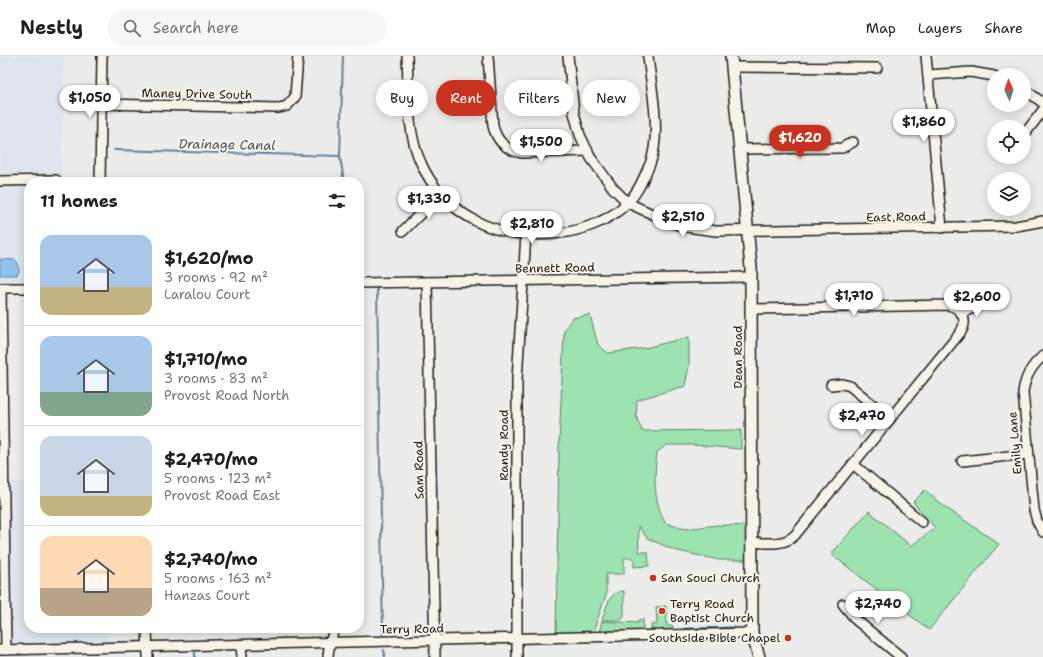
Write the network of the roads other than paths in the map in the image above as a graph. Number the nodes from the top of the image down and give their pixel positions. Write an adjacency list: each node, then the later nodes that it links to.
1 (102, 56): 14 (street)
2 (298, 56): 14 (street, Maney Drive South)
3 (407, 56): 23 (street)
4 (488, 56): 19 (street)
5 (568, 56): 19 (street)
6 (648, 56): 24 (street)
7 (926, 56): 11 (street)
8 (732, 62): 9 (street); 18 (main road, Dean Road)
9 (876, 68)
10 (987, 75): 11 (street)
11 (928, 76): 26 (street)
12 (1031, 94): 13 (street)
13 (1043, 103)
14 (101, 104): 20 (street)
15 (1043, 110): 16 (street)
16 (1031, 126)
17 (853, 142): 18 (street)
18 (740, 149): 28 (main road, Dean Road)
19 (588, 151): 24 (street)
20 (100, 177)
21 (0, 180): 22 (street)
22 (24, 180)
23 (440, 194): 27 (street); 29 (street)
24 (628, 203): 28 (street, East Road); 29 (street)
25 (1043, 221): 26 (street, East Road)
26 (942, 228): 28 (street, East Road)
27 (403, 231)
28 (748, 231): 30 (main road, Dean Road)
29 (526, 234): 31 (street, Randy Road)
30 (751, 277): 31 (street, Bennett Road); 37 (main road, Dean Road)
31 (523, 281): 32 (street, Bennett Road); 52 (street, Randy Road)
32 (427, 282): 33 (street, Bennett Road); 53 (street, Sam Road)
33 (364, 283)
34 (1, 288): 35 (street); 57 (street)
35 (24, 288)
36 (984, 303): 38 (street)
37 (751, 309): 38 (street); 47 (main road, Dean Road)
38 (962, 313): 41 (street)
39 (1043, 356): 42 (street, Emily Lane)
40 (831, 385): 41 (street)
41 (890, 419): 44 (street)
42 (1028, 454): 43 (street); 46 (street, Emily Lane)
43 (962, 461)
44 (853, 464): 45 (street); 47 (street)
45 (922, 522)
46 (1043, 532)
47 (752, 542): 51 (main road, Dean Road)
48 (843, 604): 65 (street)
49 (147, 633): 56 (street)
50 (334, 633): 54 (street)
51 (752, 633): 52 (street, Terry Road); 64 (main road, Dean Road)
52 (517, 639): 53 (street, Terry Road); 63 (street, Randy Road)
53 (435, 641): 54 (street, Terry Road); 62 (street, Sam Road)
54 (330, 643): 55 (street, Terry Road); 61 (street)
55 (241, 645): 56 (street, Terry Road); 60 (street)
56 (148, 647): 58 (street, Terry Road); 59 (street)
57 (3, 650): 58 (street, Terry Road)
58 (60, 653)
59 (148, 657)
60 (242, 657)
61 (328, 657)
62 (435, 657)
63 (517, 657)
64 (759, 657)
65 (901, 657)

